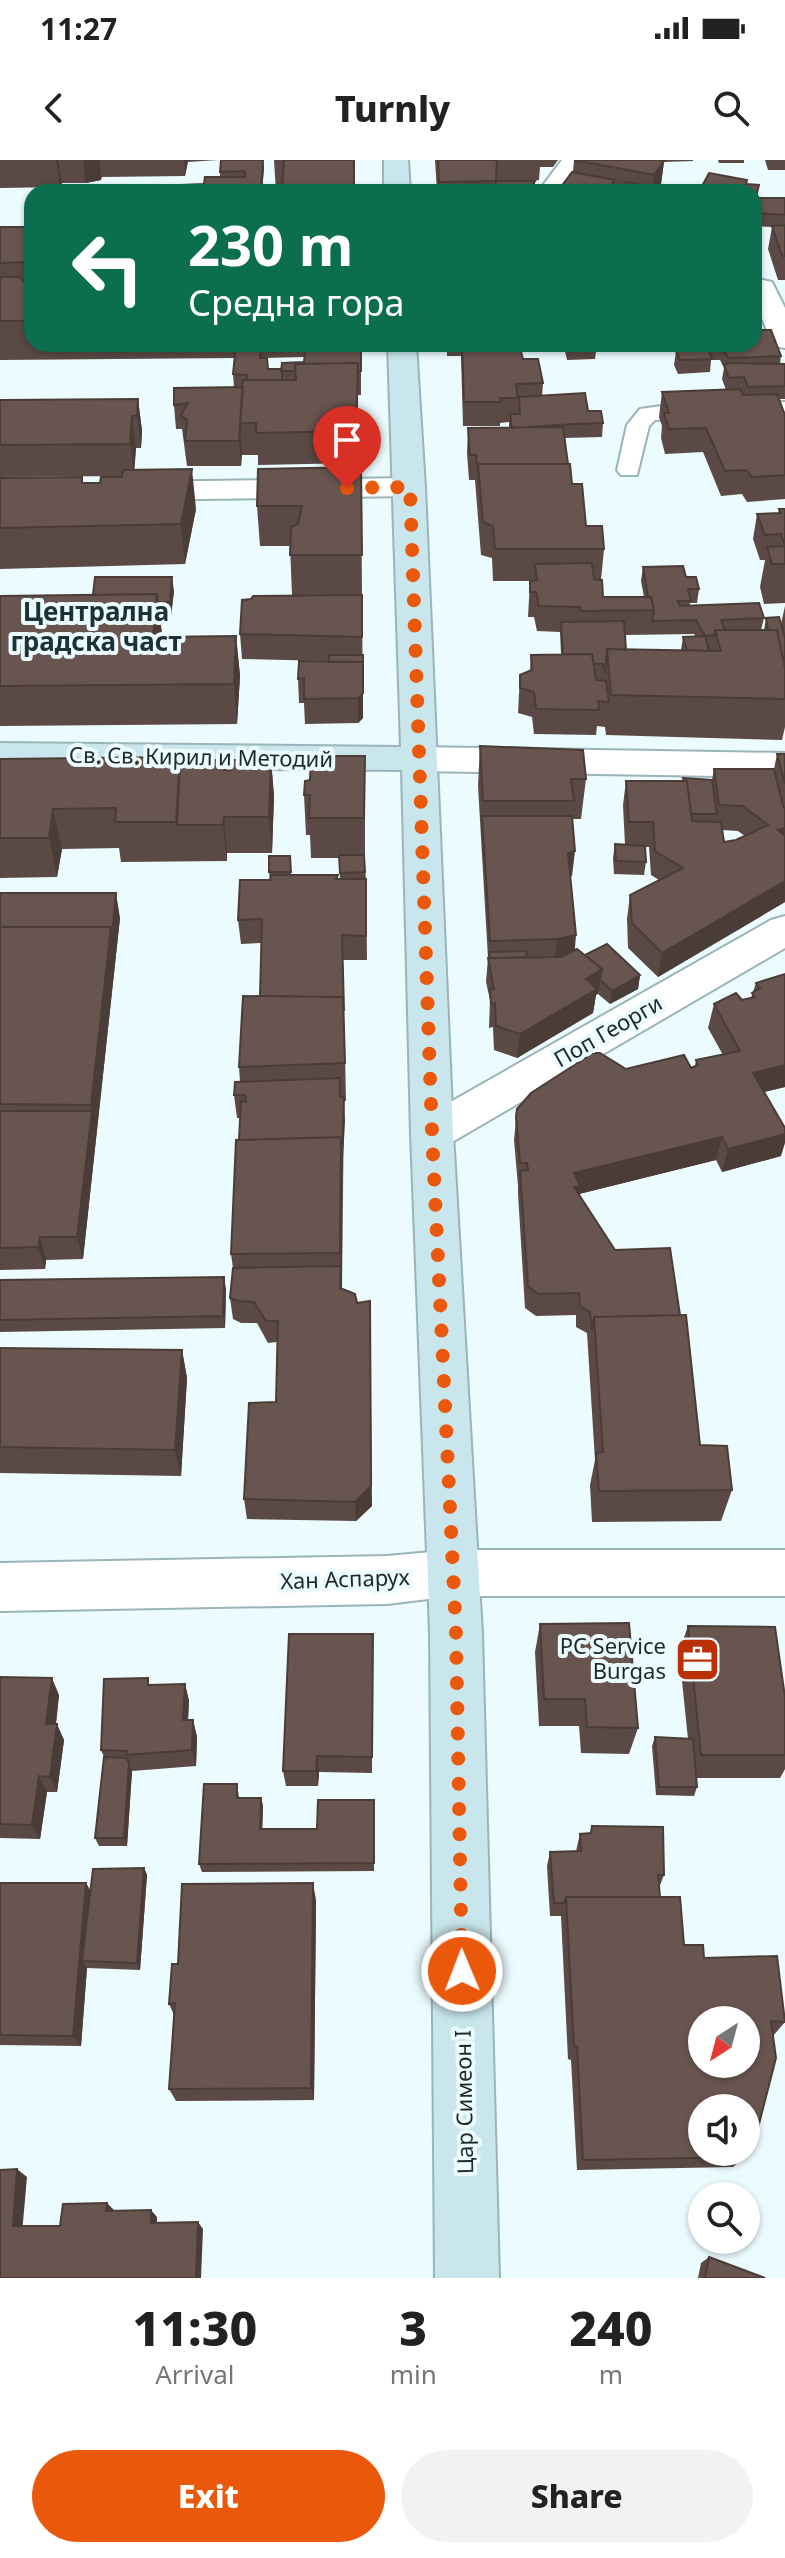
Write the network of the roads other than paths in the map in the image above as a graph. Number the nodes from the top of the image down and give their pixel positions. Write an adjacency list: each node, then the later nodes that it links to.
1 (396, 160): 3 (street)
2 (574, 160): 4 (street)
3 (397, 184)
4 (557, 184)
5 (767, 288): 6 (street)
6 (785, 340)
7 (402, 352): 10 (street, Цар Симеон I)
8 (785, 409): 9 (lane)
9 (629, 470)
10 (410, 487): 11 (street); 13 (street, Цар Симеон I)
11 (110, 491)
12 (0, 755): 13 (street, Св. Св. Кирил и Методий)
13 (419, 759): 14 (street, Св. Св. Кирил и Методий); 16 (street, Цар Симеон I)
14 (785, 765)
15 (785, 930): 16 (street, Поп Георги)
16 (432, 1133): 17 (street, Цар Симеон I)
17 (453, 1573): 18 (street, Хан Аспарух); 19 (street, Хан Аспарух); 20 (street, Цар Симеон I)
18 (785, 1573)
19 (0, 1587)
20 (467, 2278)

